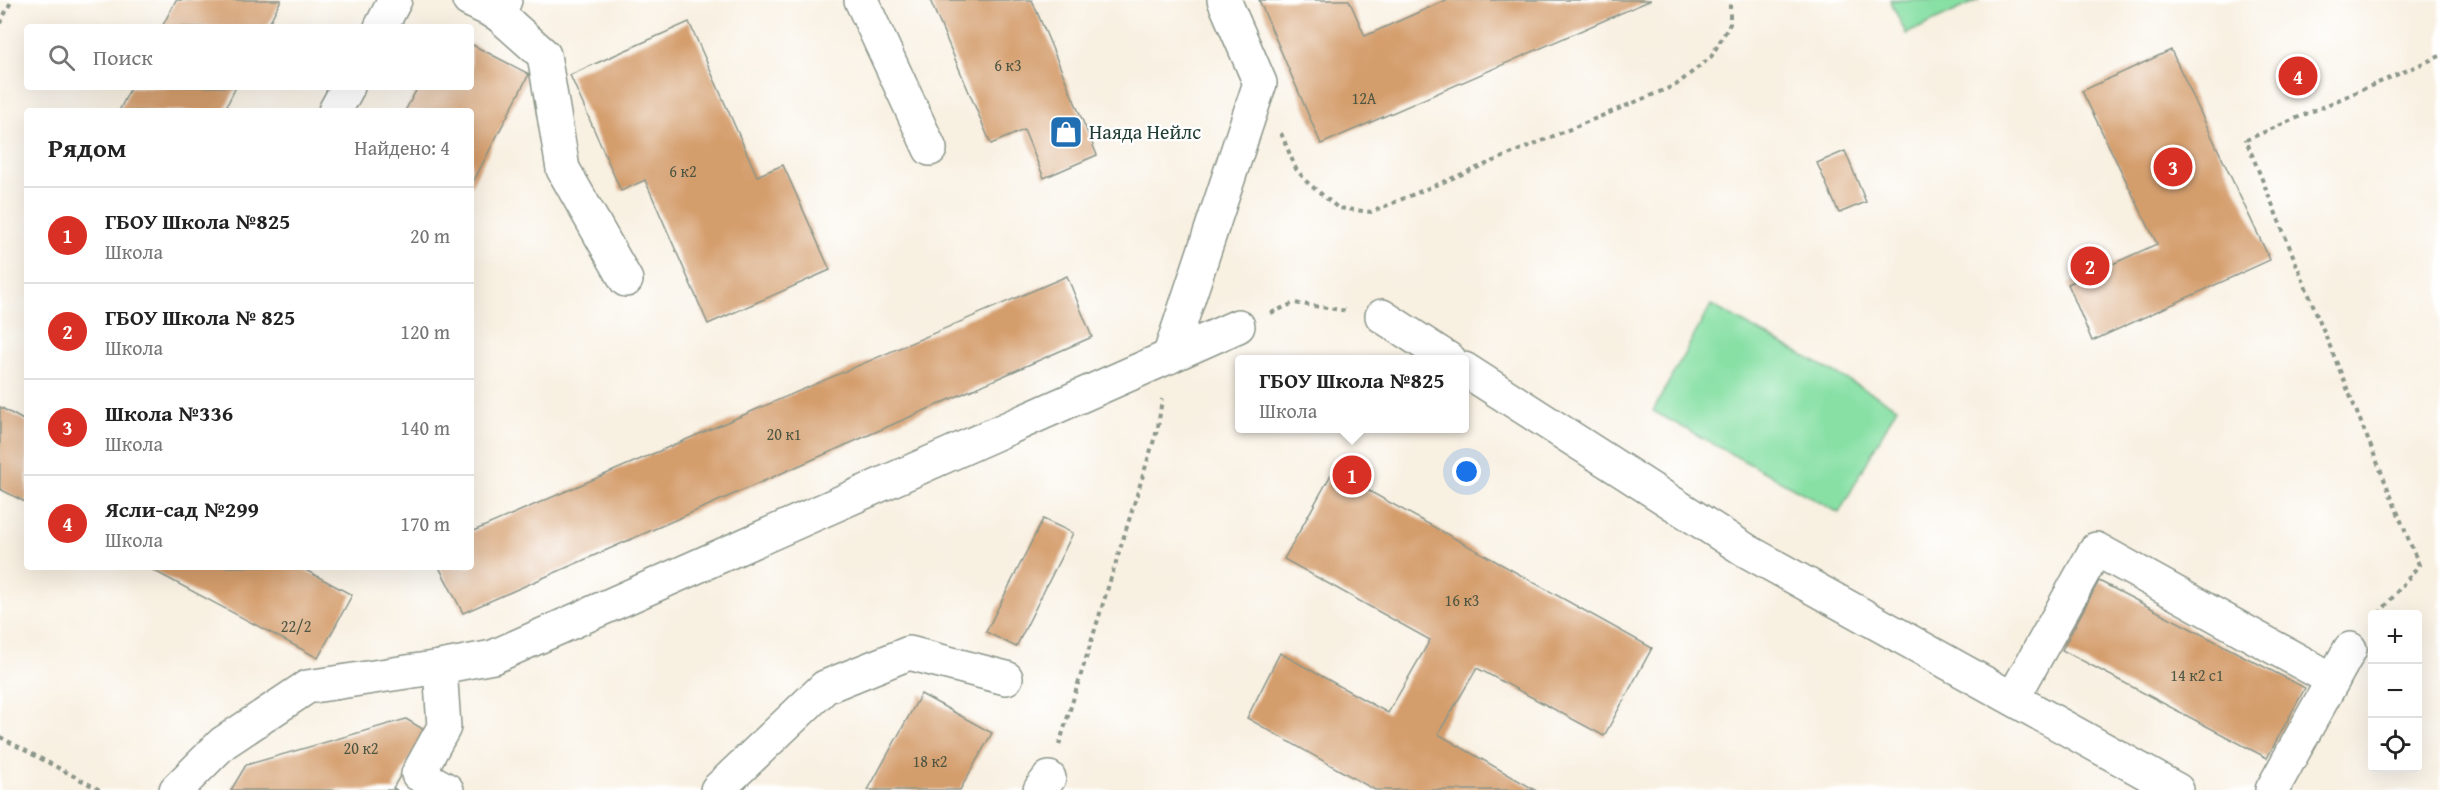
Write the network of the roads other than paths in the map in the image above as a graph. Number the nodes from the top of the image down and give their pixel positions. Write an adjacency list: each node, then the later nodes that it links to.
1 (395, 0): 6 (lane)
2 (469, 0): 5 (lane)
3 (861, 0): 9 (lane)
4 (1224, 0): 14 (lane)
5 (502, 7): 10 (lane)
6 (383, 24)
7 (346, 90): 8 (lane)
8 (337, 108)
9 (930, 149)
10 (626, 280)
11 (1382, 316): 13 (lane)
12 (1238, 326): 14 (lane)
13 (1442, 355)
14 (1169, 357): 17 (lane)
15 (1469, 372): 20 (lane)
16 (2350, 649): 19 (lane)
17 (440, 667): 21 (lane); 22 (lane)
18 (1006, 678): 23 (lane)
19 (2333, 680): 20 (lane); 25 (lane)
20 (2013, 698): 24 (lane)
21 (176, 790)
22 (447, 790)
23 (717, 790)
24 (2177, 790)
25 (2272, 790)

